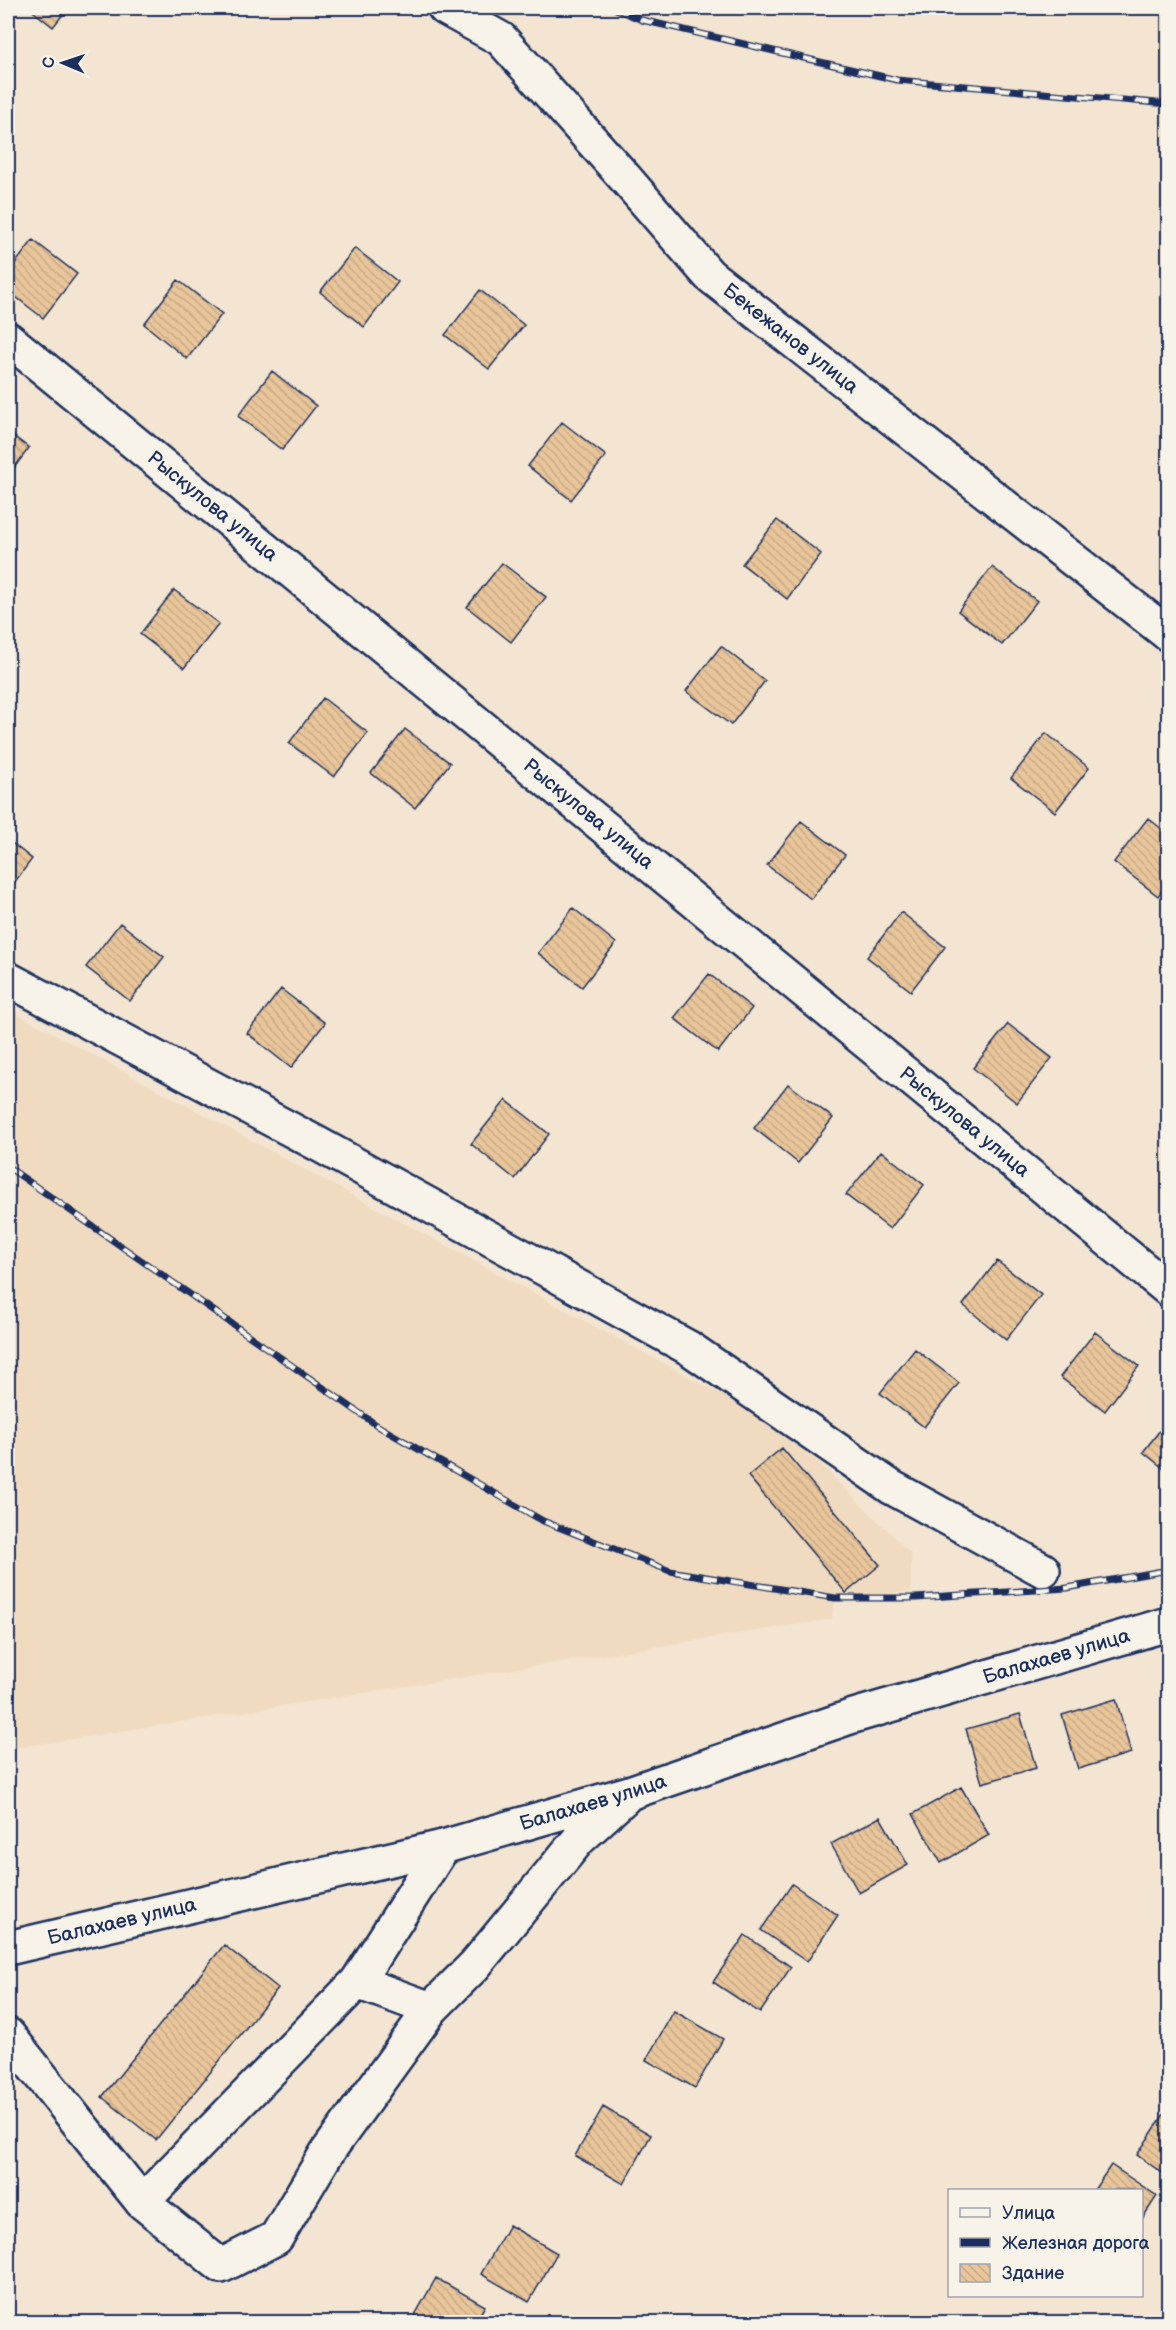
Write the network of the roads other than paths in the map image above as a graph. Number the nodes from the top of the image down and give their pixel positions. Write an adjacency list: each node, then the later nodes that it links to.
1 (445, 8): 3 (street, Бекежанов улица)
2 (8, 339): 5 (street, Рыскулова улица)
3 (1168, 634)
4 (8, 979): 6 (street)
5 (1168, 1288)
6 (1043, 1570)
7 (1168, 1624): 8 (street, Балахаев улица)
8 (629, 1793): 9 (street, Балахаев улица); 12 (street)
9 (443, 1847): 10 (street, Балахаев улица); 11 (street)
10 (8, 1948)
11 (357, 1982): 12 (street); 14 (street)
12 (431, 2009): 14 (street)
13 (8, 2035): 14 (street)
14 (142, 2202)

